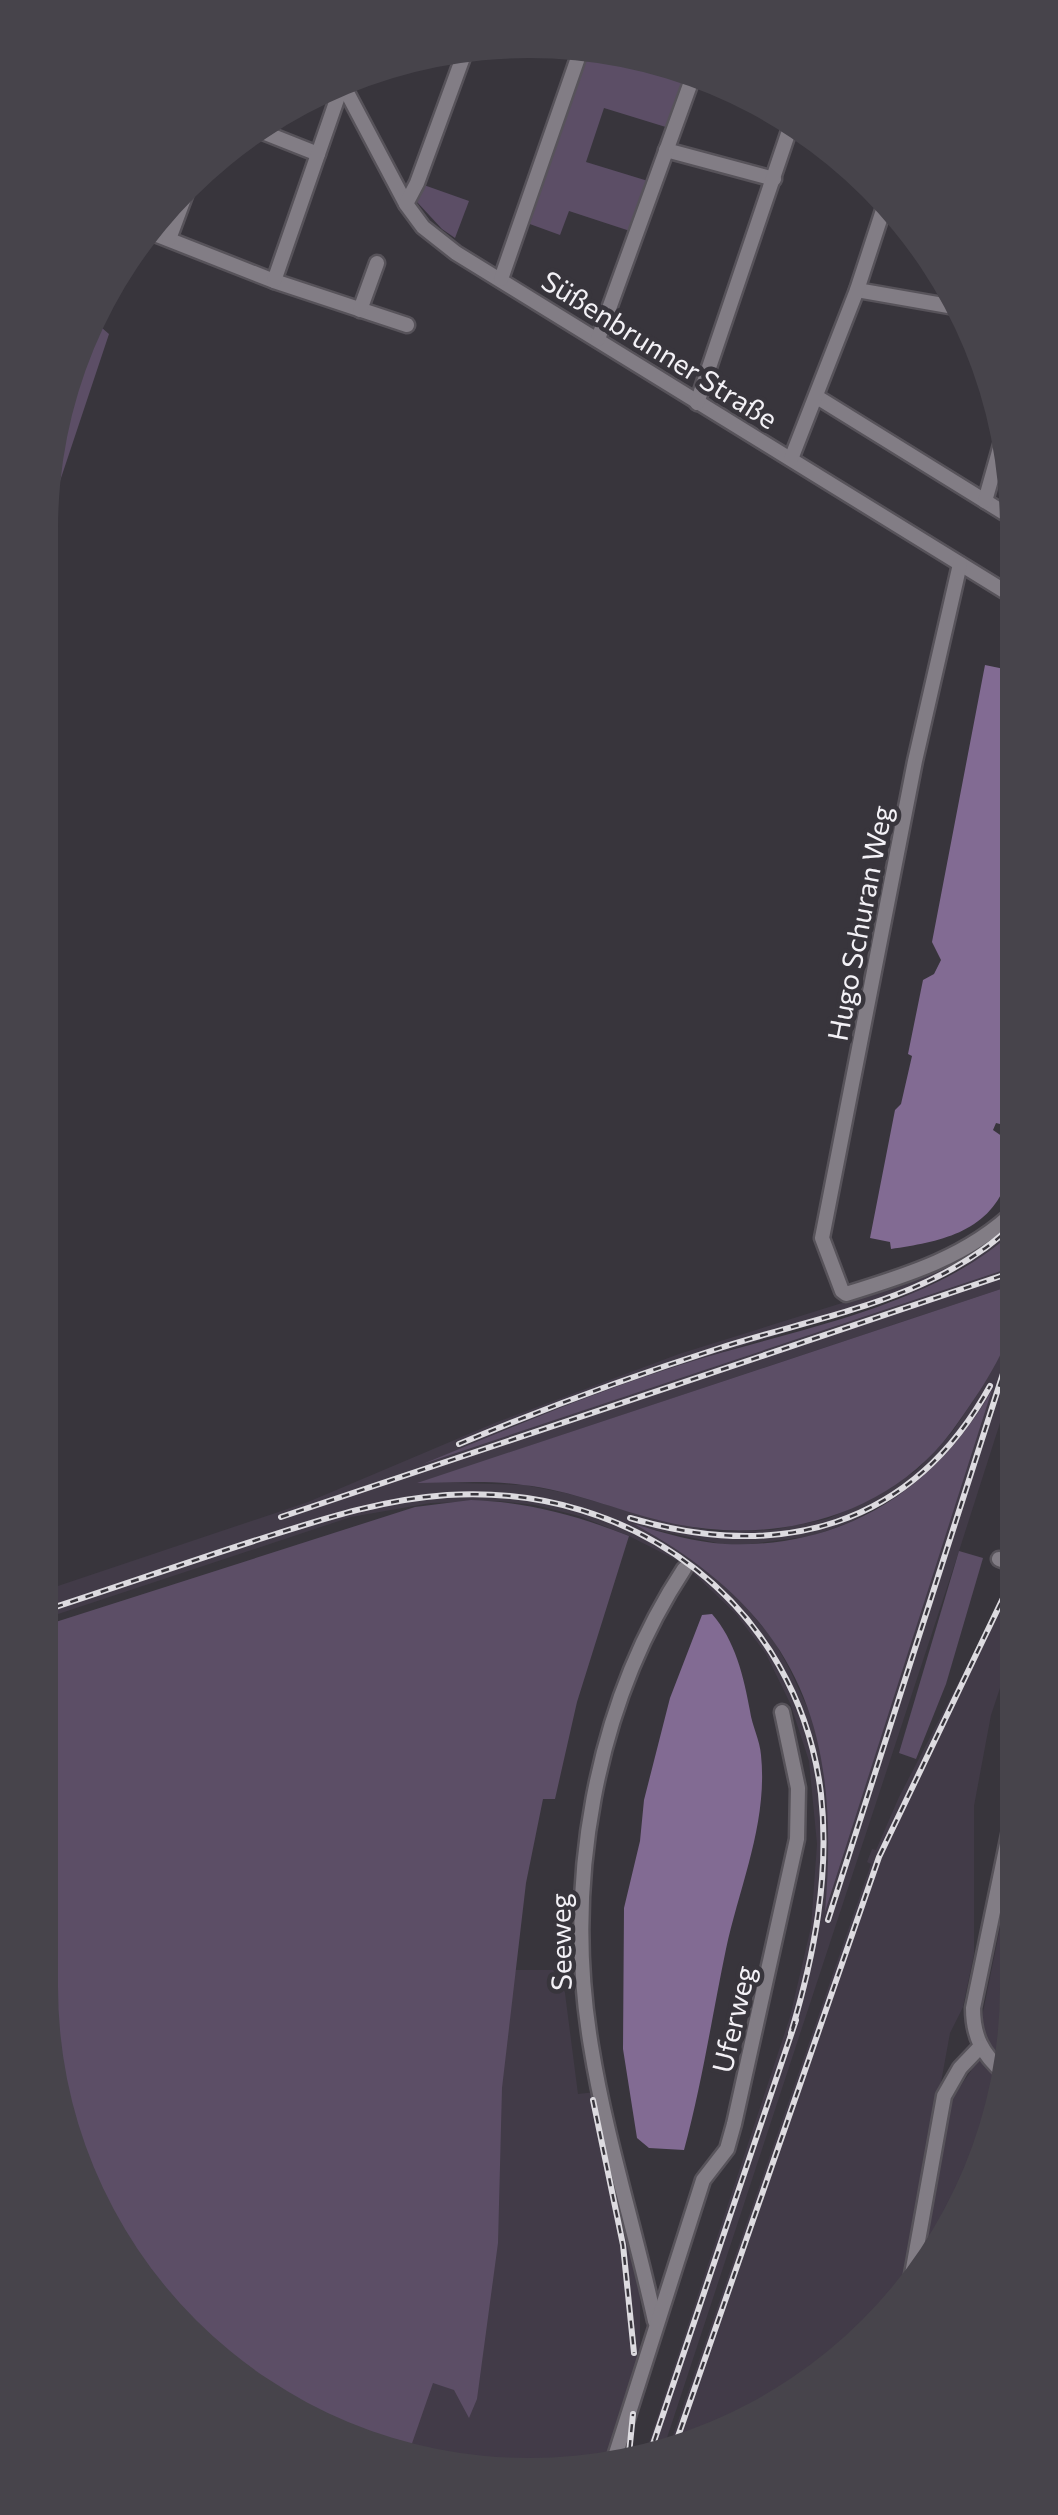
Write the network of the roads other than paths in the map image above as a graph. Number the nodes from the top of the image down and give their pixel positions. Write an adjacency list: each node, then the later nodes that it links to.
1 (577, 61): 17 (street)
2 (461, 63): 11 (street)
3 (689, 86): 8 (street)
4 (348, 93): 11 (street, Süßenbrunner Straße)
5 (338, 98): 9 (street)
6 (270, 135): 9 (street)
7 (788, 135): 10 (street)
8 (666, 150): 10 (street); 23 (street)
9 (318, 154): 18 (street)
10 (774, 180): 25 (street)
11 (406, 204): 17 (street, Süßenbrunner Straße)
12 (178, 215): 15 (street)
13 (881, 216): 19 (street)
14 (160, 236): 15 (street)
15 (169, 239): 18 (street)
16 (377, 263): 21 (street)
17 (501, 279): 23 (street, Süßenbrunner Straße)
18 (274, 281): 21 (street)
19 (857, 290): 20 (street); 24 (street)
20 (944, 305)
21 (360, 310): 22 (street)
22 (407, 325)
23 (598, 339): 25 (street, Süßenbrunner Straße)
24 (817, 398): 26 (street); 28 (street)
25 (697, 403): 26 (street, Süßenbrunner Straße)
26 (791, 459): 30 (street, Süßenbrunner Straße)
27 (995, 464): 28 (street)
28 (985, 501): 29 (street)
29 (999, 510)
30 (960, 564): 31 (street, Süßenbrunner Straße); 32 (street, Hugo Schuran Weg)
31 (1000, 588)
32 (1000, 1226)
33 (684, 1569): 39 (street, Seeweg)
34 (782, 1712): 39 (street, Uferweg)
35 (1000, 1878): 36 (street)
36 (983, 2052): 37 (street); 38 (street)
37 (994, 2063)
38 (916, 2255)
39 (656, 2325): 40 (street, Uferweg)
40 (617, 2449)

